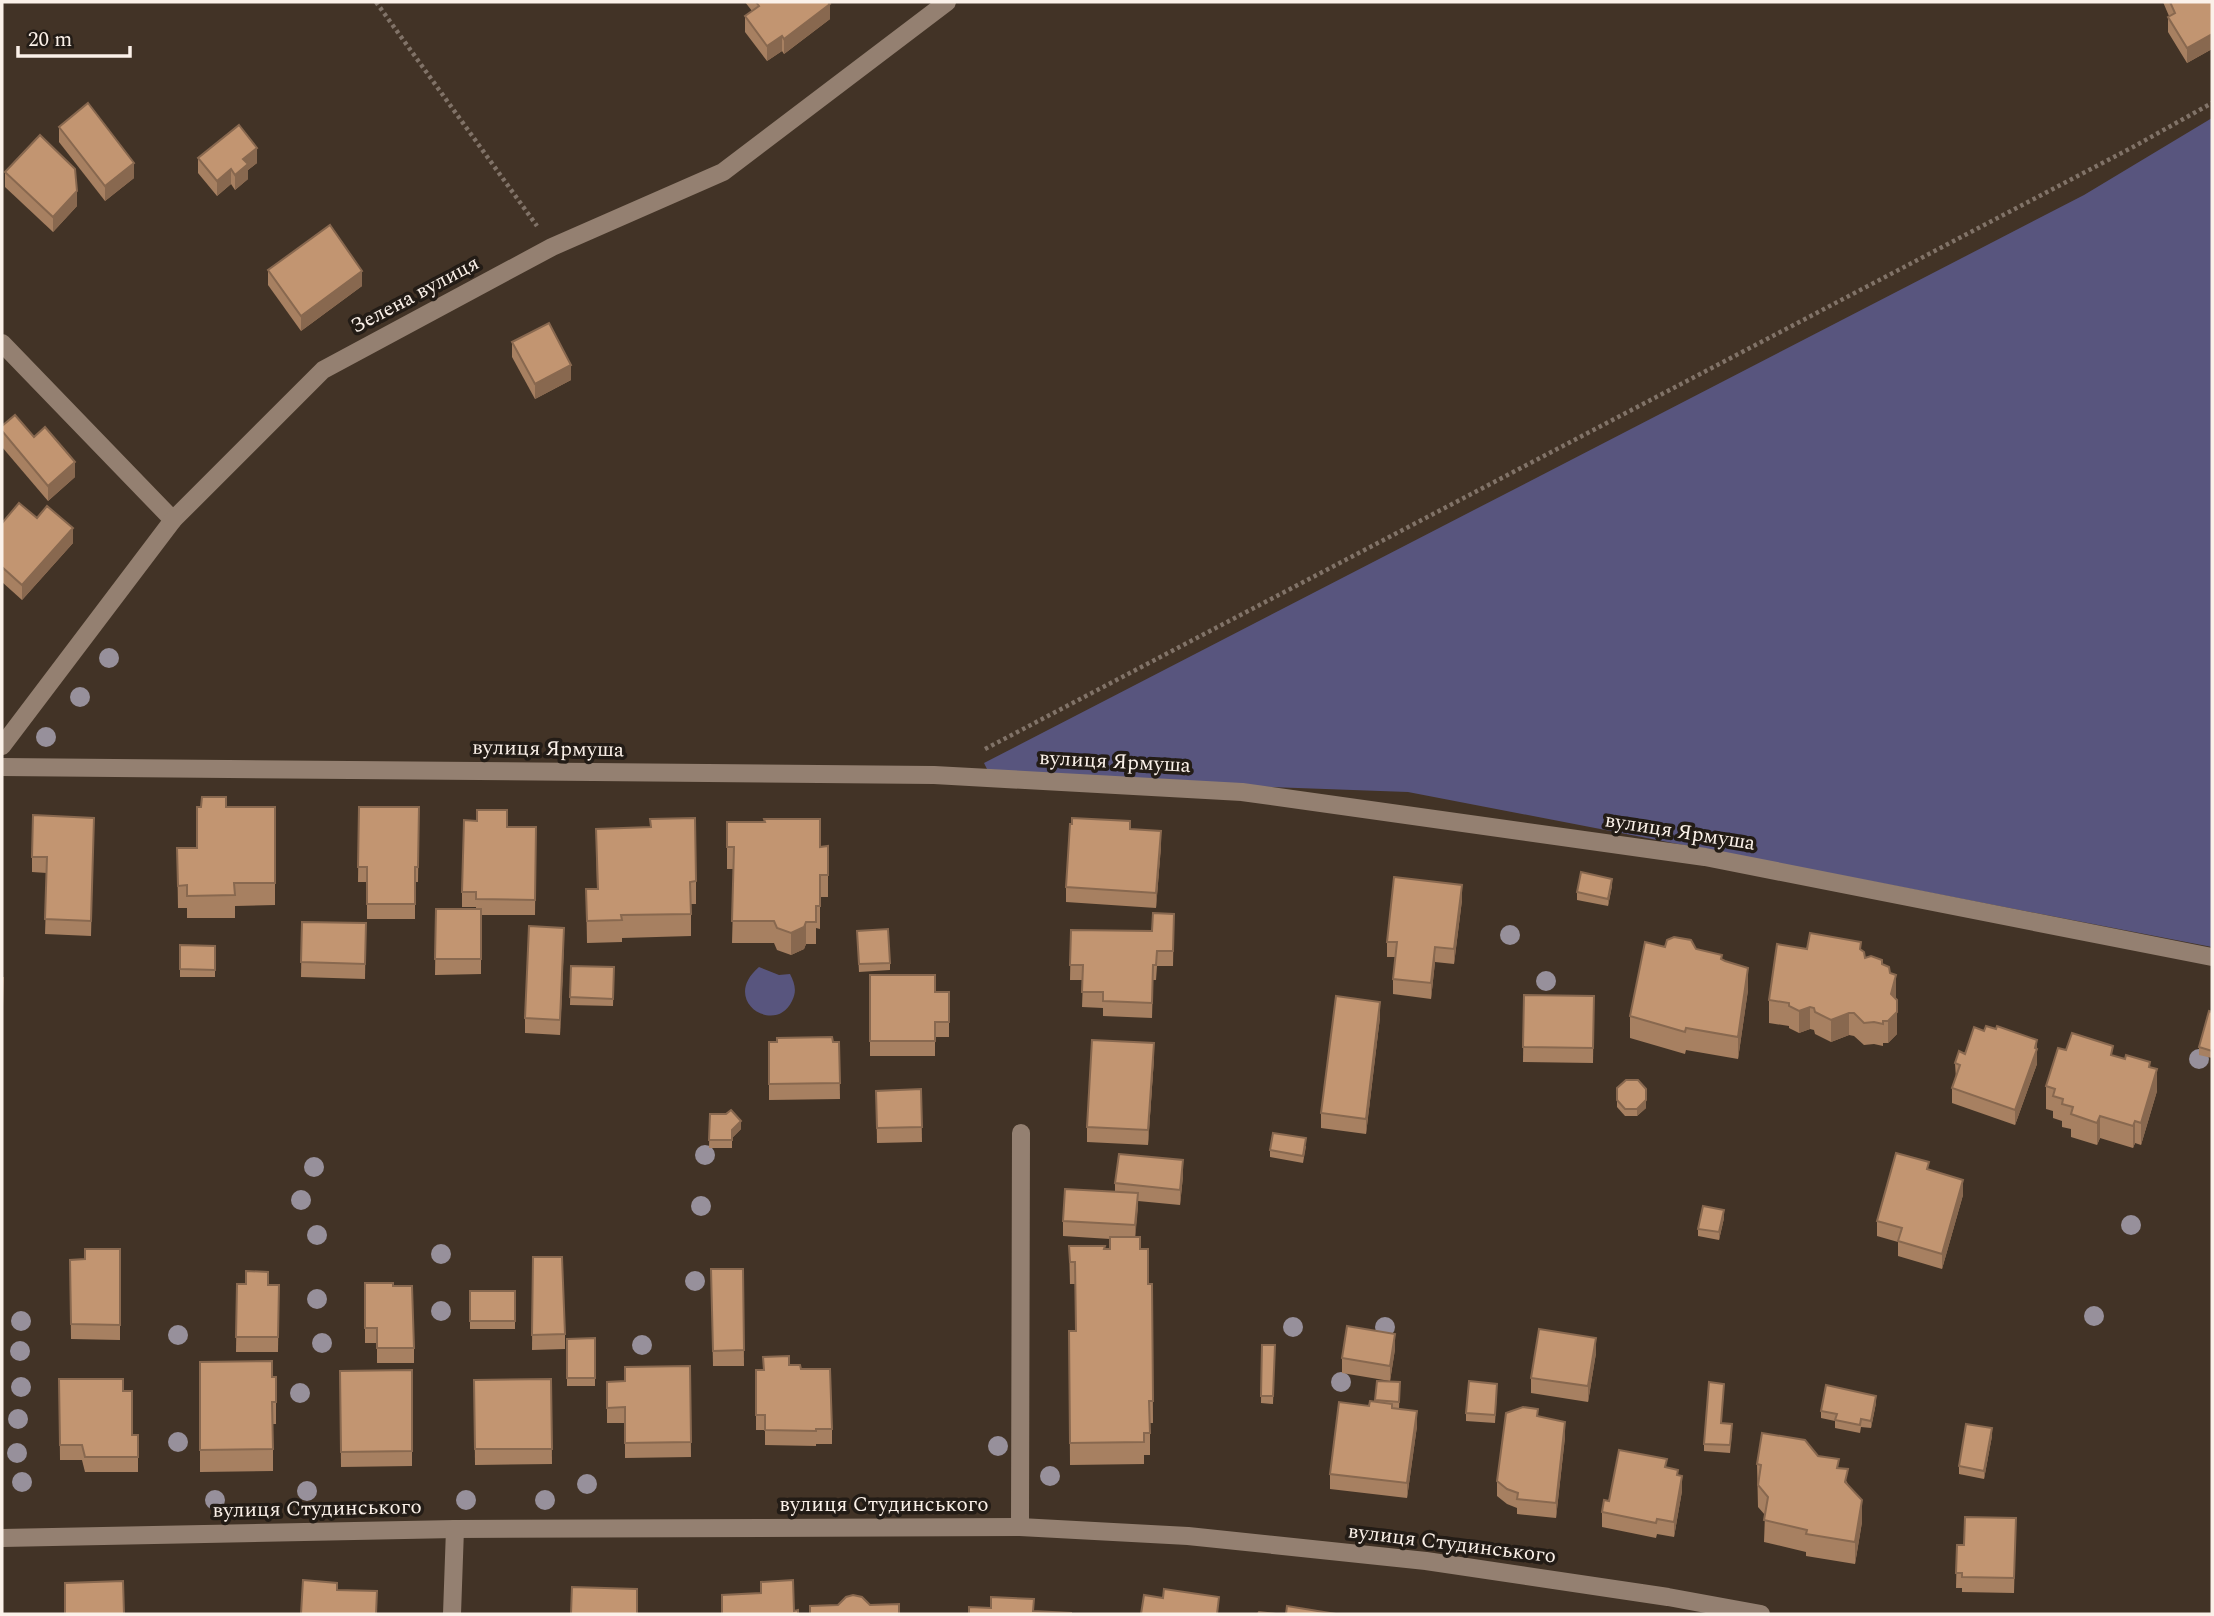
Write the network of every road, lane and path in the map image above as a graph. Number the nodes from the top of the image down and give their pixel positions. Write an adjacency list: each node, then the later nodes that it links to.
1 (376, 2): 4 (path)
2 (947, 2): 4 (street, Зелена вулиця)
3 (2212, 103): 8 (path)
4 (552, 247): 6 (street, Зелена вулиця)
5 (2, 343): 6 (street)
6 (173, 520): 7 (street, Зелена вулиця)
7 (2, 746)
8 (984, 749)
9 (2, 767): 10 (street, вулиця Ярмуша)
10 (2212, 957)
11 (1021, 1133): 12 (street)
12 (1020, 1527): 13 (street, вулиця Студинського); 16 (street, вулиця Студинського)
13 (455, 1529): 14 (street, вулиця Студинського); 15 (street)
14 (2, 1538)
15 (452, 1614)
16 (1761, 1614)

